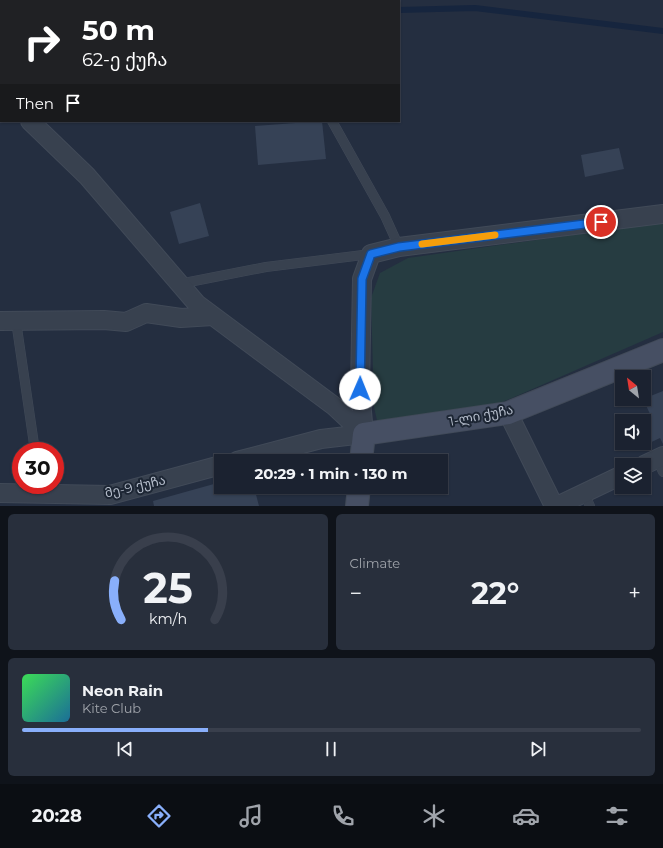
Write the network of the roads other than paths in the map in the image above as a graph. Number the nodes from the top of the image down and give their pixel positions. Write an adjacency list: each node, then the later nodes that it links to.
1 (31, 122): 6 (street)
2 (333, 122): 4 (lane)
3 (663, 214): 4 (street)
4 (399, 247): 5 (street)
5 (371, 254): 6 (lane); 11 (street)
6 (179, 284): 7 (street)
7 (213, 316): 8 (street); 11 (street)
8 (8, 321): 12 (lane)
9 (663, 350): 10 (street, 1-ლი ქუჩა)
10 (508, 413): 11 (street, 1-ლი ქუჩა); 23 (street)
11 (364, 434): 13 (street); 14 (street)
12 (34, 442)
13 (264, 454)
14 (362, 454)
15 (214, 467): 17 (street, მე-9 ქუჩა)
16 (615, 480): 21 (street)
17 (64, 491)
18 (12, 492): 19 (street, მე-9 ქუჩა)
19 (0, 493)
20 (358, 494): 22 (street)
21 (587, 500): 24 (street)
22 (357, 506)
23 (554, 506)
24 (557, 506)

